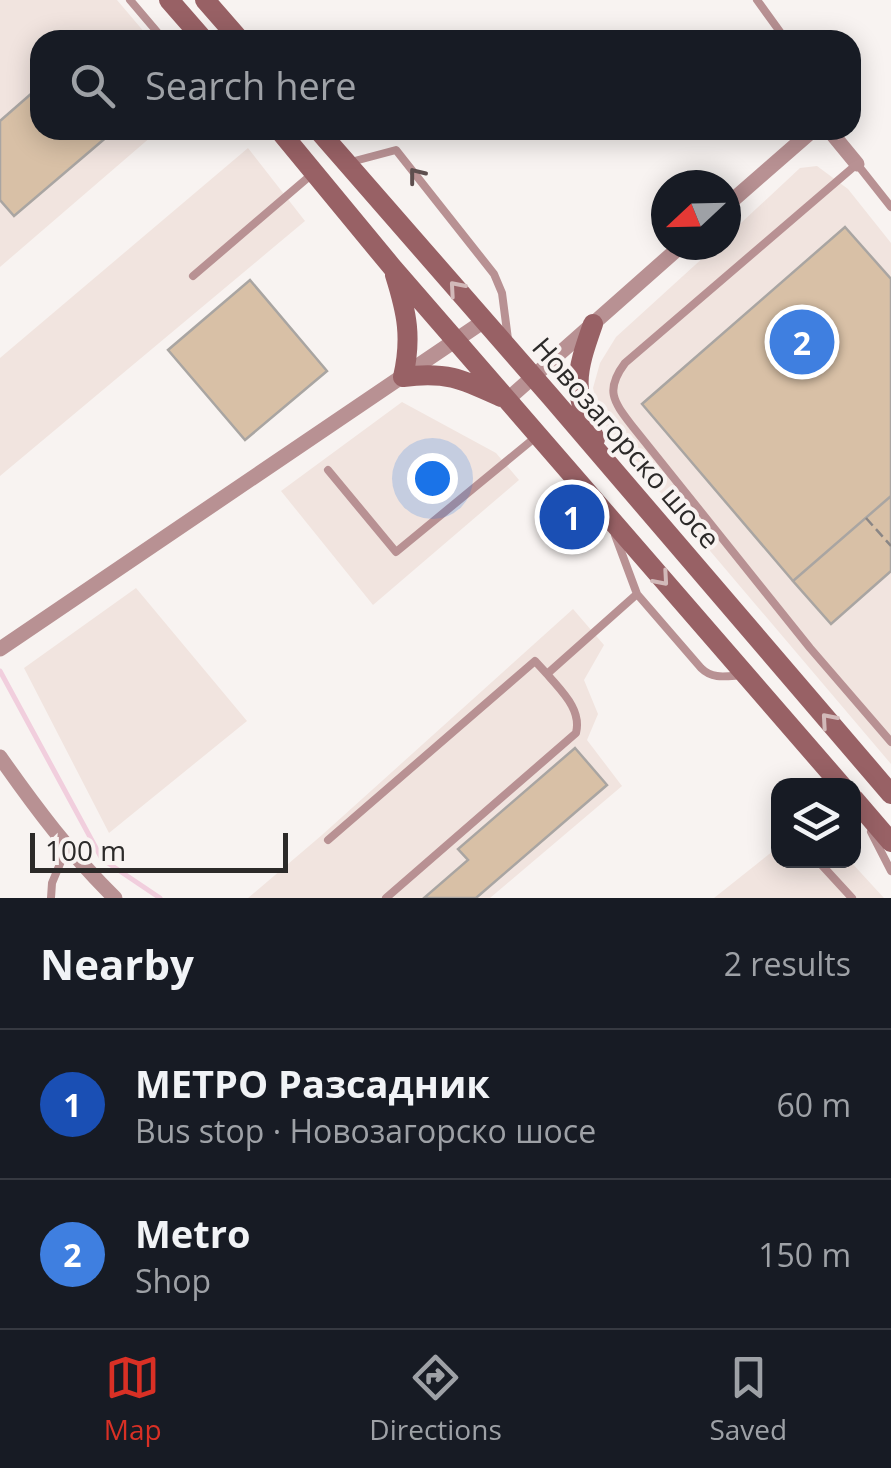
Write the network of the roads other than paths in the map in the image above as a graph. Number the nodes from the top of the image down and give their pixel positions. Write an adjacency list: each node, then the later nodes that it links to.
1 (130, 0): 5 (lane)
2 (169, 0): 6 (main road)
3 (205, 0): 7 (main road)
4 (756, 0): 8 (lane)
5 (156, 30)
6 (195, 30)
7 (231, 30)
8 (778, 30)
9 (287, 140): 15 (main road)
10 (327, 140): 13 (main road, Новозагорско шосе)
11 (802, 140): 16 (street)
12 (837, 140): 14 (street)
13 (347, 163): 21 (main road, Новозагорско шосе, one-way to 13); 24 (lane, one-way to 13)
14 (857, 164): 17 (lane); 36 (lane)
15 (314, 172): 19 (main road); 20 (lane)
16 (741, 193)
17 (891, 207)
18 (665, 260): 22 (street)
19 (392, 266): 23 (main road); 26 (main road)
20 (194, 276)
21 (484, 320): 23 (street); 24 (main road, Новозагорско шосе)
22 (593, 324): 25 (street); 29 (main road)
23 (456, 340): 26 (street); 27 (main road)
24 (509, 349): 25 (main road, Новозагорско шосе)
25 (533, 376): 27 (street); 29 (main road, Новозагорско шосе)
26 (403, 377): 27 (main road); 33 (street)
27 (507, 400): 28 (main road)
28 (538, 436): 30 (lane); 31 (main road)
29 (604, 458): 39 (main road, Новозагорско шосе, one-way to 29)
30 (328, 470)
31 (608, 517): 32 (lane); 35 (main road, one-way to 35)
32 (637, 594): 34 (lane); 35 (lane)
33 (5, 646)
34 (547, 674): 42 (lane); 49 (lane)
35 (746, 674): 38 (main road)
36 (891, 742)
37 (0, 757): 44 (street)
38 (835, 778)
39 (891, 794)
40 (861, 808): 43 (main road)
41 (861, 815): 46 (lane)
42 (328, 840)
43 (891, 842)
44 (67, 847): 47 (lane); 48 (street)
45 (825, 868): 50 (lane)
46 (891, 871)
47 (50, 898)
48 (115, 898)
49 (386, 898)
50 (852, 898)

